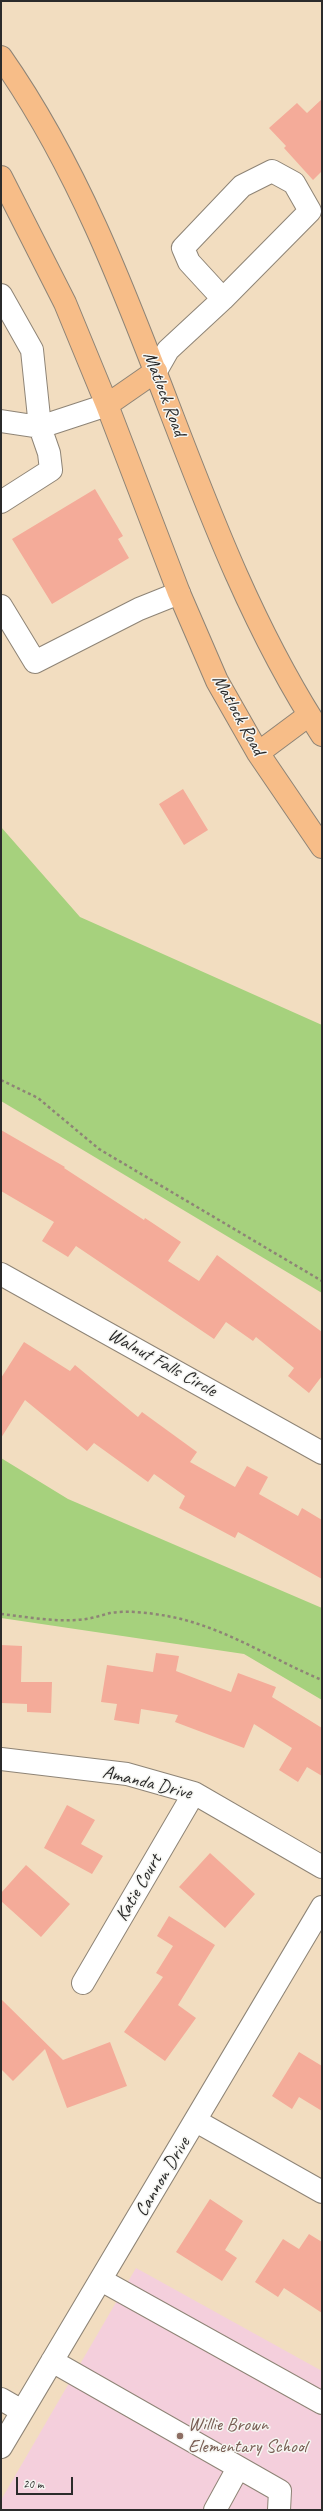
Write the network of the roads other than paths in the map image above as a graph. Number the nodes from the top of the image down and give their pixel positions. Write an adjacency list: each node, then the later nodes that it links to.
1 (1, 57): 5 (main road, Matlock Road)
2 (1, 177): 6 (main road, Matlock Road)
3 (1, 295): 8 (street)
4 (223, 299): 4 (street); 5 (street)
5 (156, 371): 6 (main road); 12 (main road, Matlock Road)
6 (107, 405): 8 (street); 10 (main road, Matlock Road)
7 (1, 421): 8 (street)
8 (40, 427): 9 (street)
9 (1, 502)
10 (179, 593): 11 (street); 14 (main road, Matlock Road)
11 (1, 606)
12 (309, 715): 13 (main road, Matlock Road); 14 (main road)
13 (322, 735)
14 (258, 753): 15 (main road, Matlock Road)
15 (322, 847)
16 (1, 1274): 17 (street, Walnut Falls Circle)
17 (322, 1453)
18 (1, 1759): 19 (street, Amanda Drive)
19 (194, 1793): 20 (street, Amanda Drive); 22 (street, Katie Court)
20 (322, 1867)
21 (322, 1907): 23 (street, Cannon Drive)
22 (84, 1983)
23 (196, 2121): 24 (street); 25 (street, Cannon Drive)
24 (322, 2192)
25 (101, 2280): 26 (street, Cannon Drive); 28 (street)
26 (52, 2361): 29 (street, Cannon Drive); 31 (street)
27 (1, 2399): 29 (street)
28 (322, 2403)
29 (22, 2411): 30 (street, Cannon Drive)
30 (1, 2447)
31 (238, 2468): 32 (street); 33 (street)
32 (214, 2510)
33 (279, 2510)

